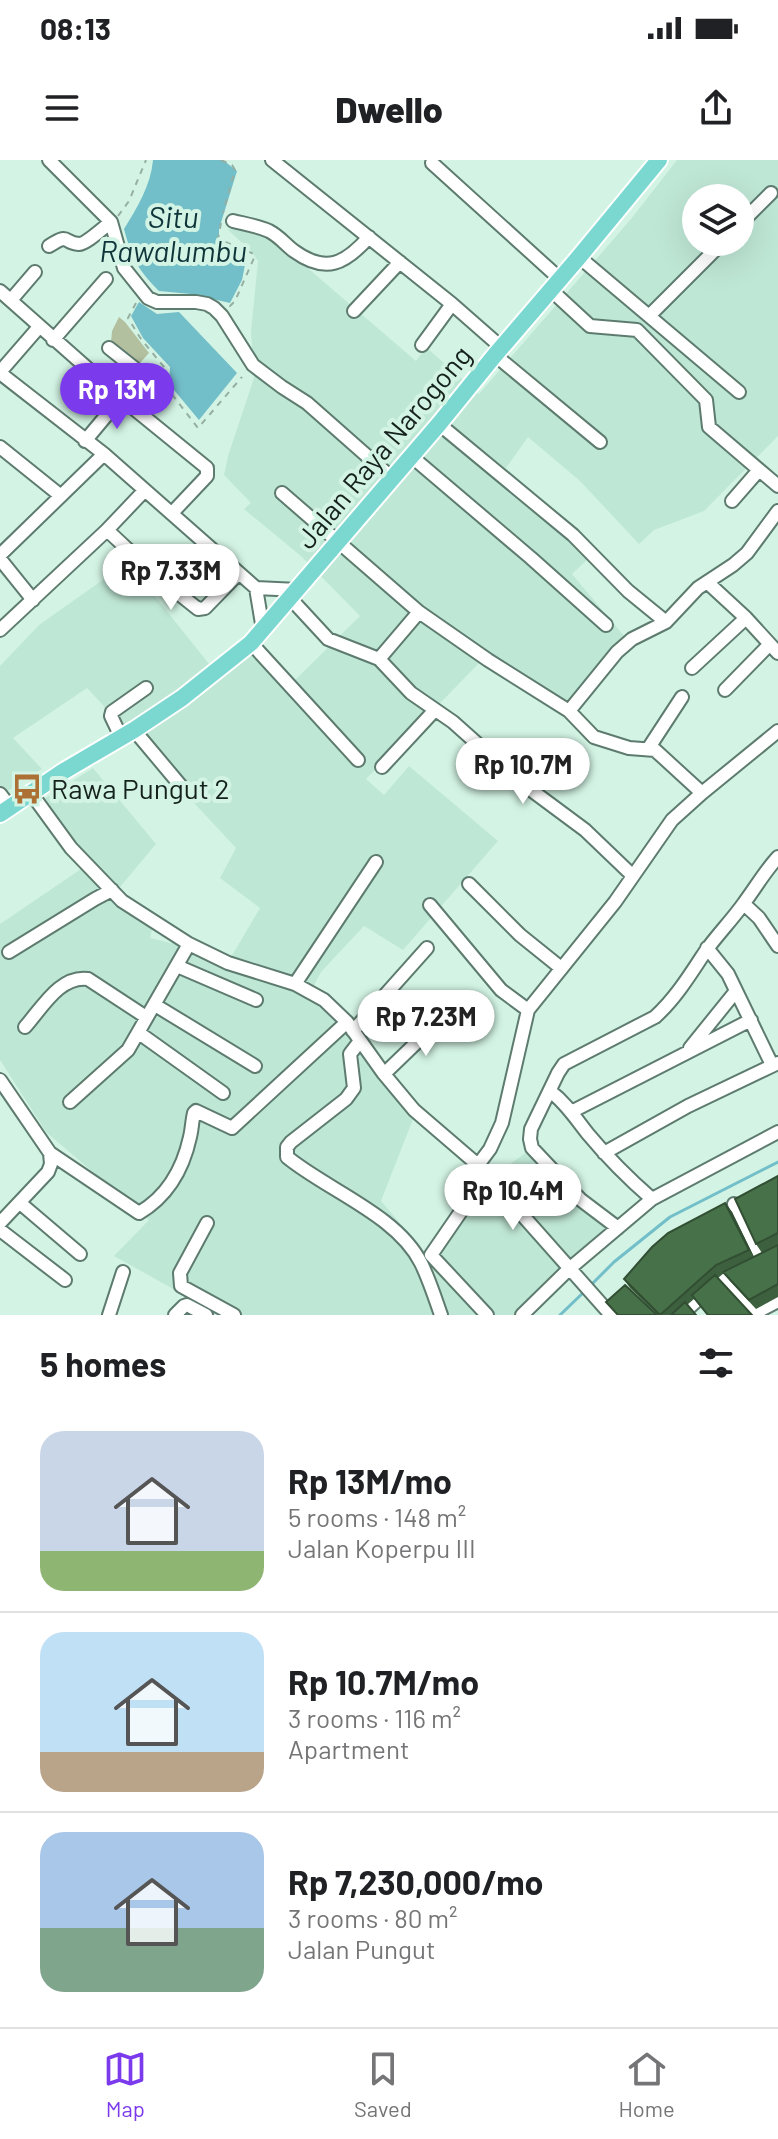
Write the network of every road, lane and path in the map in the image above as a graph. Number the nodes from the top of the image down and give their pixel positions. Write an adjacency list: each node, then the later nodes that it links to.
1 (49, 160): 10 (street)
2 (146, 160): 10 (path)
3 (221, 160): 23 (path)
4 (272, 160): 11 (street)
5 (657, 161): 14 (main road, Jalan Raya Narogong)
6 (432, 163): 18 (street)
7 (776, 193): 8 (street)
8 (754, 212)
9 (233, 221): 11 (street)
10 (111, 222): 12 (street); 20 (street)
11 (369, 237): 15 (street)
12 (49, 246)
13 (709, 256): 25 (street)
14 (579, 257): 18 (main road, Jalan Raya Narogong); 25 (street)
15 (400, 262): 22 (street); 24 (street)
16 (35, 272): 21 (street)
17 (106, 279): 27 (street)
18 (556, 285): 30 (main road, Jalan Raya Narogong); 41 (street)
19 (0, 291): 21 (street)
20 (148, 298): 32 (path); 42 (street)
21 (11, 300): 26 (street)
22 (452, 304): 28 (street); 30 (street)
23 (228, 305)
24 (354, 311)
25 (649, 316): 33 (street)
26 (39, 327): 27 (street); 31 (street)
27 (53, 340): 34 (street)
28 (422, 345)
29 (109, 348): 34 (street)
30 (498, 351): 35 (main road, Jalan Raya Narogong); 37 (street)
31 (0, 372): 36 (street)
32 (242, 377)
33 (739, 392)
34 (121, 398): 36 (street); 49 (street)
35 (439, 424): 40 (main road, Jalan Raya Narogong); 60 (street)
36 (85, 441): 39 (street)
37 (600, 442)
38 (1, 451): 46 (street)
39 (104, 454): 44 (street); 46 (street)
40 (411, 456): 42 (main road, Jalan Raya Narogong); 61 (street)
41 (759, 470): 43 (street); 47 (street)
42 (392, 478): 51 (main road, Jalan Raya Narogong)
43 (778, 486)
44 (145, 490): 49 (street); 50 (street)
45 (282, 493): 51 (street)
46 (61, 496): 52 (street)
47 (732, 501)
48 (778, 511): 54 (street)
49 (172, 513): 53 (street)
50 (107, 530): 53 (street); 57 (street)
51 (339, 540): 56 (main road, Jalan Raya Narogong); 58 (street)
52 (0, 557): 57 (street)
53 (239, 573): 55 (street)
54 (707, 582): 59 (street); 60 (street)
55 (256, 588): 56 (street); 63 (street)
56 (294, 594): 63 (main road, Jalan Raya Narogong); 66 (street)
57 (33, 600): 62 (street)
58 (419, 612): 66 (street); 72 (street)
59 (746, 618): 65 (street); 67 (street)
60 (666, 622): 72 (street)
61 (606, 625)
62 (0, 630)
63 (263, 630): 64 (main road, Jalan Raya Narogong)
64 (251, 643): 74 (main road, Jalan Raya Narogong); 76 (street)
65 (774, 649): 69 (street)
66 (379, 659): 71 (street)
67 (692, 668)
68 (146, 688): 74 (street)
69 (725, 690)
70 (682, 697): 75 (street)
71 (434, 711): 77 (street); 84 (street)
72 (569, 711): 75 (street)
73 (778, 731): 80 (street)
74 (128, 734): 78 (street); 79 (main road, Jalan Raya Narogong)
75 (648, 749): 80 (street)
76 (358, 760)
77 (382, 767)
78 (186, 792)
79 (31, 793): 81 (main road, Jalan Raya Narogong); 86 (street)
80 (702, 793): 84 (street)
81 (3, 805)
82 (778, 857): 87 (street)
83 (376, 862): 96 (street)
84 (633, 876): 95 (street)
85 (469, 884): 95 (street)
86 (112, 890): 89 (street); 93 (street)
87 (744, 904): 90 (street); 92 (street)
88 (430, 905): 100 (street)
89 (189, 944): 94 (street); 96 (street)
90 (778, 946)
91 (427, 948): 105 (street)
92 (707, 948): 97 (street); 112 (street)
93 (9, 952)
94 (177, 966): 98 (street); 99 (street)
95 (561, 968): 100 (street)
96 (295, 984): 105 (street)
97 (736, 991): 103 (street); 107 (street)
98 (256, 1000)
99 (155, 1005): 102 (street); 109 (street)
100 (528, 1010): 119 (street)
101 (444, 1016): 110 (street)
102 (146, 1017): 104 (street); 106 (street)
103 (751, 1020): 107 (street); 108 (street)
104 (25, 1027)
105 (353, 1031): 110 (street); 117 (street); 141 (street)
106 (139, 1033): 113 (street); 114 (street)
107 (685, 1053): 115 (street)
108 (775, 1064): 118 (street)
109 (255, 1066)
110 (384, 1074): 119 (street)
111 (0, 1080): 117 (street)
112 (550, 1091): 115 (street); 125 (street)
113 (223, 1093)
114 (70, 1102)
115 (571, 1112): 118 (street)
116 (778, 1132): 120 (street)
117 (50, 1153): 121 (street)
118 (604, 1153): 120 (street)
119 (482, 1170): 129 (street); 142 (street)
120 (652, 1199): 125 (street)
121 (20, 1203): 123 (street); 127 (street)
122 (735, 1203): 130 (street)
123 (0, 1223)
124 (207, 1223): 140 (street)
125 (618, 1228): 129 (street)
126 (0, 1230): 131 (street)
127 (80, 1254)
128 (123, 1272): 138 (street)
129 (572, 1272): 135 (street); 143 (street)
130 (723, 1279): 136 (street); 137 (street)
131 (65, 1280)
132 (616, 1298): 135 (street)
133 (778, 1301): 137 (street)
134 (179, 1310): 139 (street)
135 (604, 1310)
136 (695, 1310): 144 (street)
137 (756, 1314)
138 (109, 1315)
139 (206, 1315)
140 (234, 1315)
141 (441, 1315)
142 (487, 1315)
143 (522, 1315)
144 (681, 1315)

